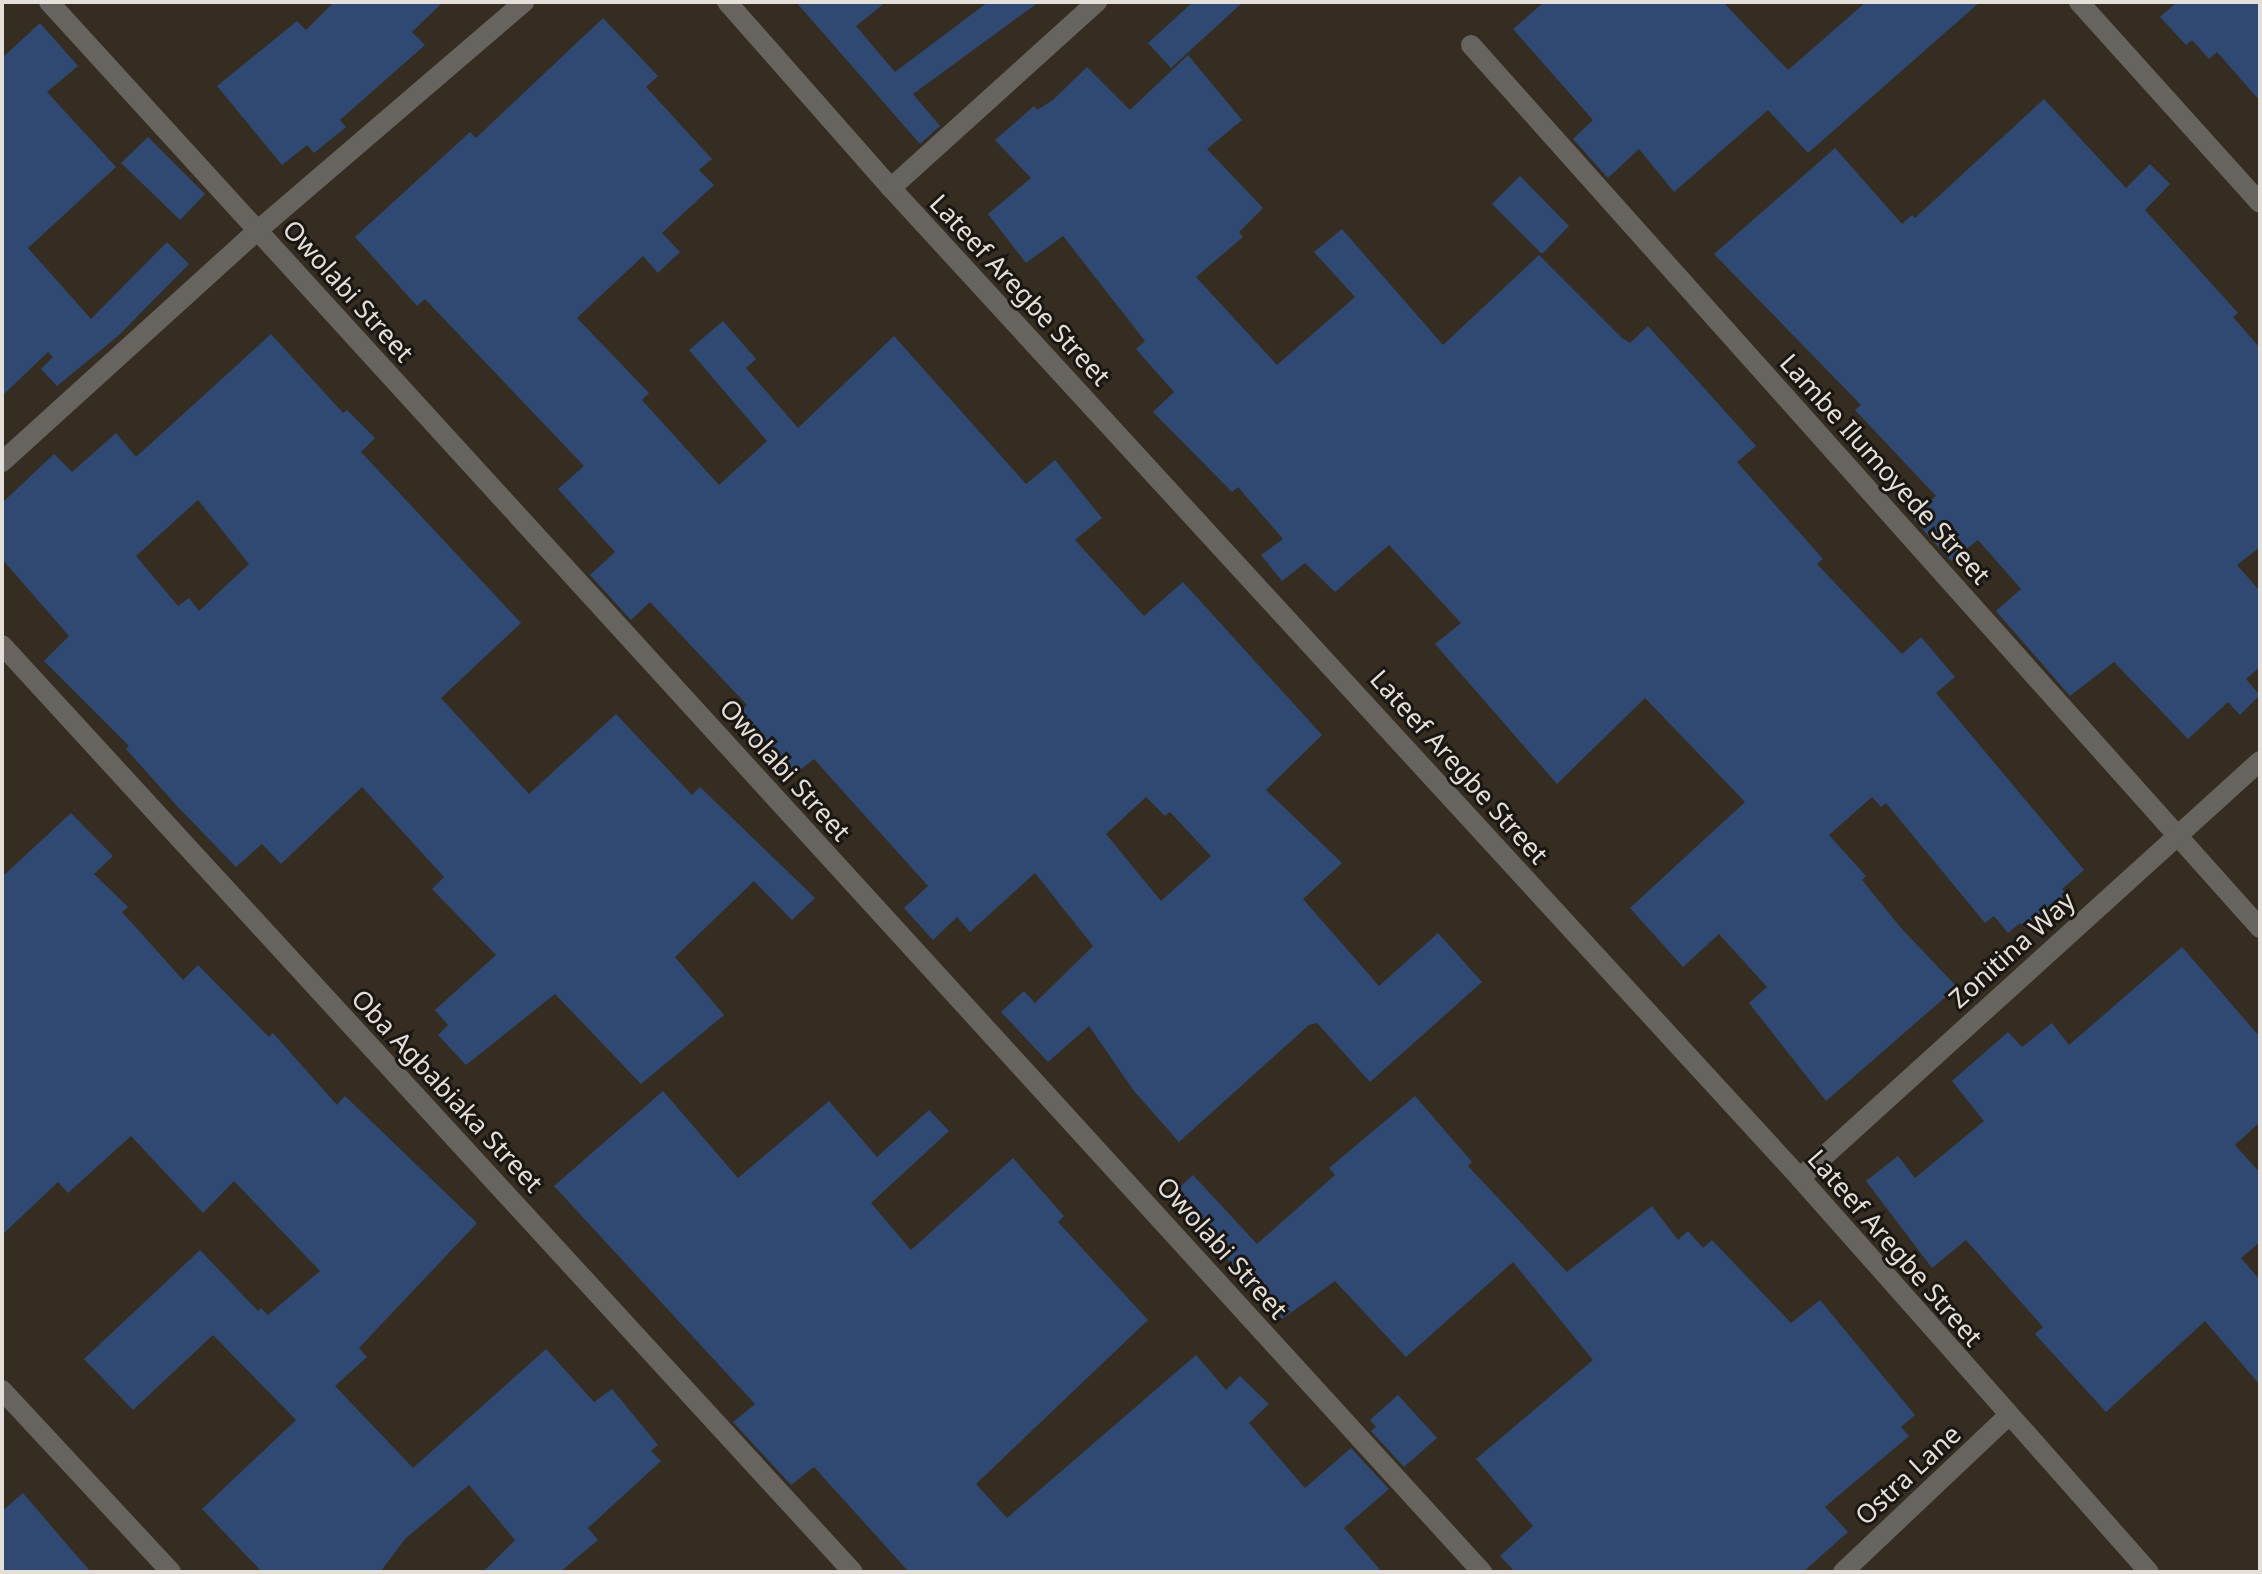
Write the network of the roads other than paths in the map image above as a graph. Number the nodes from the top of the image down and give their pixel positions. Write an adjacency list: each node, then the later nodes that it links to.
1 (49, 2): 9 (street, Owolabi Street)
2 (524, 2): 9 (street)
3 (727, 2): 7 (street, Lateef Aregbe Street)
4 (1097, 2): 7 (street)
5 (2079, 2): 8 (street)
6 (1471, 45): 13 (street, Lambe Ilumoyede Street)
7 (891, 188): 15 (street, Lateef Aregbe Street)
8 (2260, 203)
9 (257, 231): 10 (street); 20 (street, Owolabi Street)
10 (2, 462)
11 (2, 645): 19 (street, Oba Agbabiaka Street)
12 (2260, 761): 13 (street, Zonitina Way)
13 (2177, 834): 14 (street, Lambe Ilumoyede Street); 15 (street, Zonitina Way)
14 (2260, 928)
15 (1800, 1178): 17 (street, Lateef Aregbe Street)
16 (2, 1390): 18 (street)
17 (2007, 1417): 21 (street, Ostra Lane); 22 (street, Lateef Aregbe Street)
18 (171, 1572)
19 (853, 1572)
20 (1482, 1572)
21 (1843, 1572)
22 (2149, 1572)

